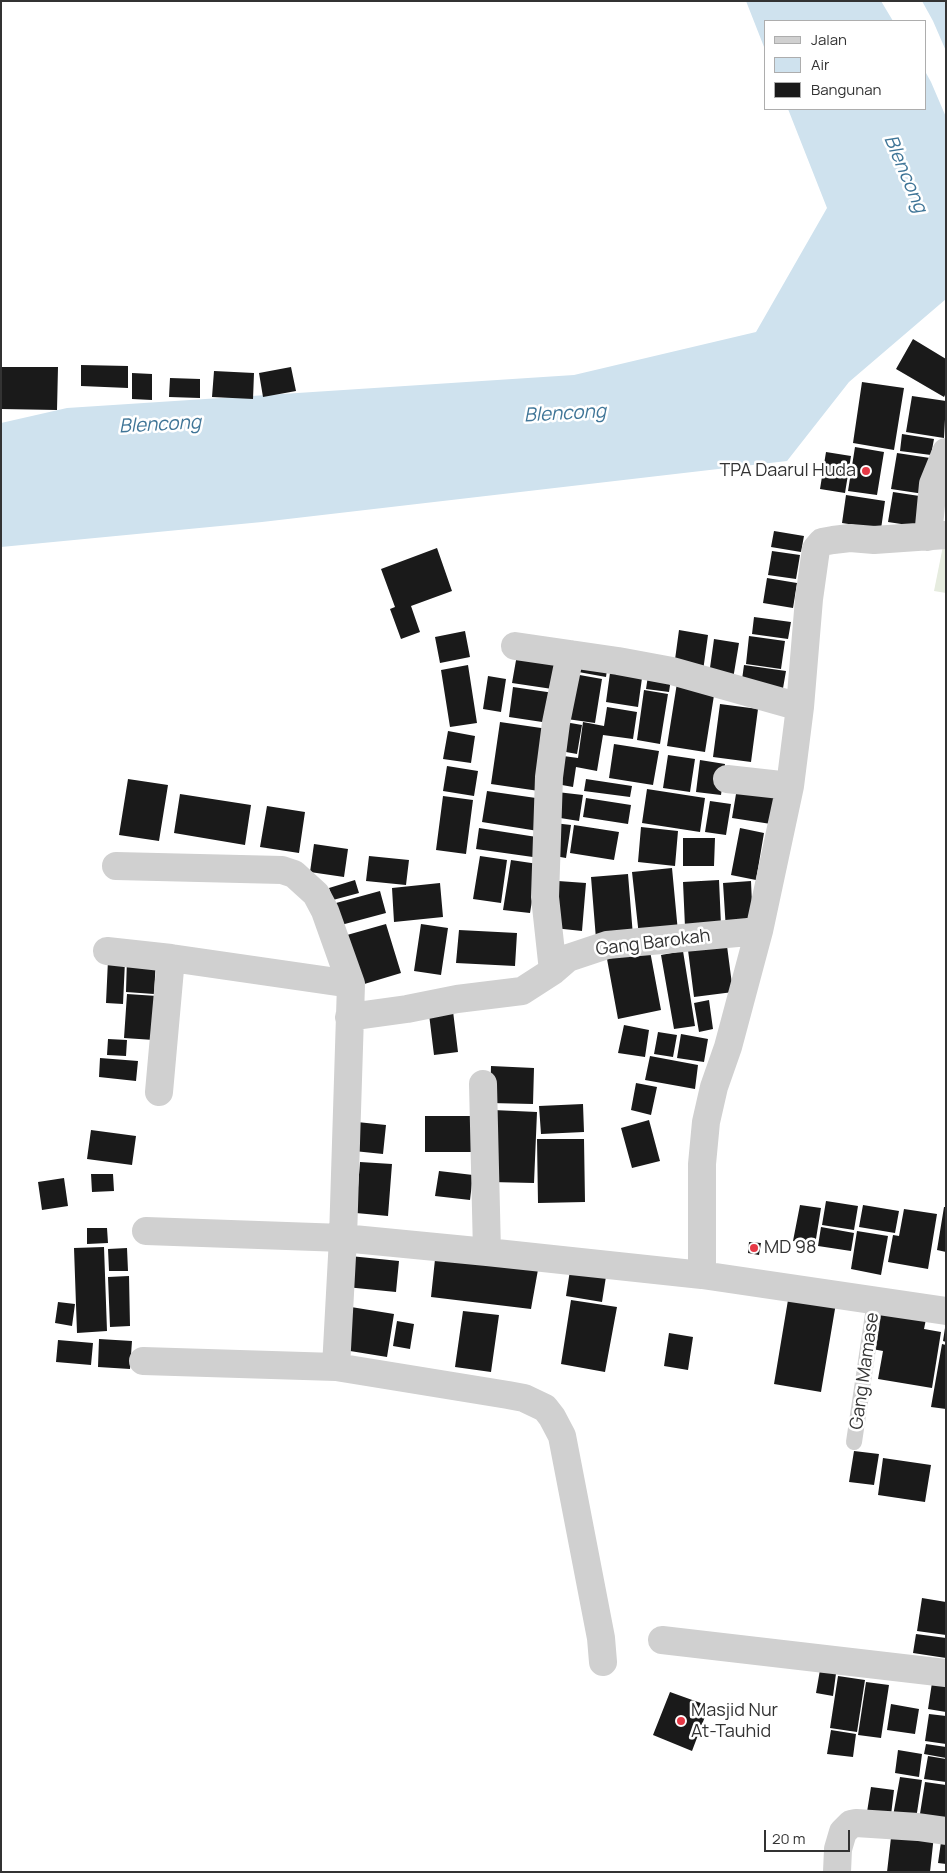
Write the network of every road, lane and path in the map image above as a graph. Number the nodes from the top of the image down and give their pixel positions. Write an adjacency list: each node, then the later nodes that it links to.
1 (946, 452): 2 (street)
2 (937, 536): 5 (street)
3 (515, 646): 4 (street)
4 (570, 654): 5 (street); 12 (street)
5 (800, 706): 7 (street)
6 (727, 779): 7 (street)
7 (790, 786): 9 (street)
8 (116, 866): 13 (street)
9 (759, 931): 12 (street, Gang Barokah); 20 (street)
10 (107, 951): 11 (street)
11 (171, 958): 13 (street); 16 (street)
12 (553, 971): 14 (street, Gang Barokah)
13 (351, 984): 14 (street)
14 (349, 1018): 18 (street)
15 (483, 1084): 19 (street)
16 (159, 1092)
17 (146, 1231): 18 (street)
18 (343, 1238): 19 (street); 24 (street)
19 (487, 1252): 20 (street)
20 (702, 1275): 21 (street)
21 (875, 1301): 22 (street); 25 (lane, Gang Mamase)
22 (946, 1311)
23 (144, 1361): 24 (street)
24 (336, 1367): 27 (street)
25 (854, 1442)
26 (662, 1640): 28 (street)
27 (603, 1662)
28 (946, 1674)
29 (946, 1831): 30 (street)
30 (837, 1872)

